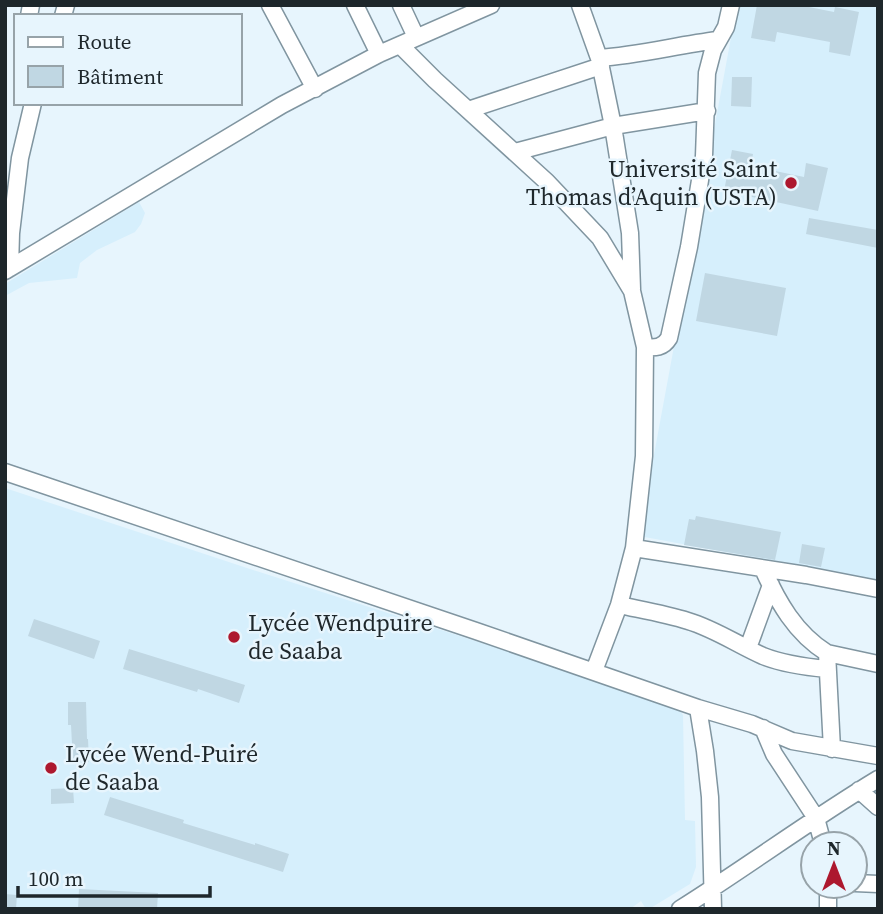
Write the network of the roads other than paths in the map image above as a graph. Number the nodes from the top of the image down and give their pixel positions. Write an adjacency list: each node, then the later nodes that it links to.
1 (270, 5): 12 (street)
2 (355, 5): 10 (street)
3 (401, 5): 7 (street)
4 (491, 5): 7 (street)
5 (580, 5): 11 (street)
6 (732, 5): 8 (street)
7 (416, 37): 9 (street)
8 (718, 40): 11 (street); 15 (street)
9 (400, 45): 10 (street); 14 (street)
10 (379, 54): 12 (street)
11 (600, 62): 14 (street); 16 (street)
12 (315, 89): 18 (street)
13 (33, 105): 18 (street)
14 (468, 110): 17 (street)
15 (707, 111): 16 (street); 20 (street)
16 (613, 126): 17 (street); 19 (street)
17 (515, 152): 19 (street)
18 (8, 269)
19 (632, 291): 20 (street)
20 (645, 348): 22 (street)
21 (5, 472): 30 (street)
22 (634, 548): 23 (street); 26 (street)
23 (763, 569): 24 (street); 25 (street)
24 (771, 585): 27 (street); 28 (street)
25 (878, 589)
26 (619, 605): 27 (street); 30 (street)
27 (748, 648): 28 (street)
28 (827, 661): 29 (street); 33 (street)
29 (878, 664)
30 (594, 671): 31 (street)
31 (698, 708): 32 (street); 40 (street)
32 (763, 728): 33 (street); 38 (street)
33 (832, 749): 34 (street)
34 (878, 756)
35 (878, 779): 36 (street)
36 (859, 790): 37 (street); 38 (street)
37 (878, 807)
38 (816, 818): 39 (street); 40 (street)
39 (819, 830)
40 (712, 889): 41 (street); 42 (street)
41 (680, 909)
42 (713, 909)

